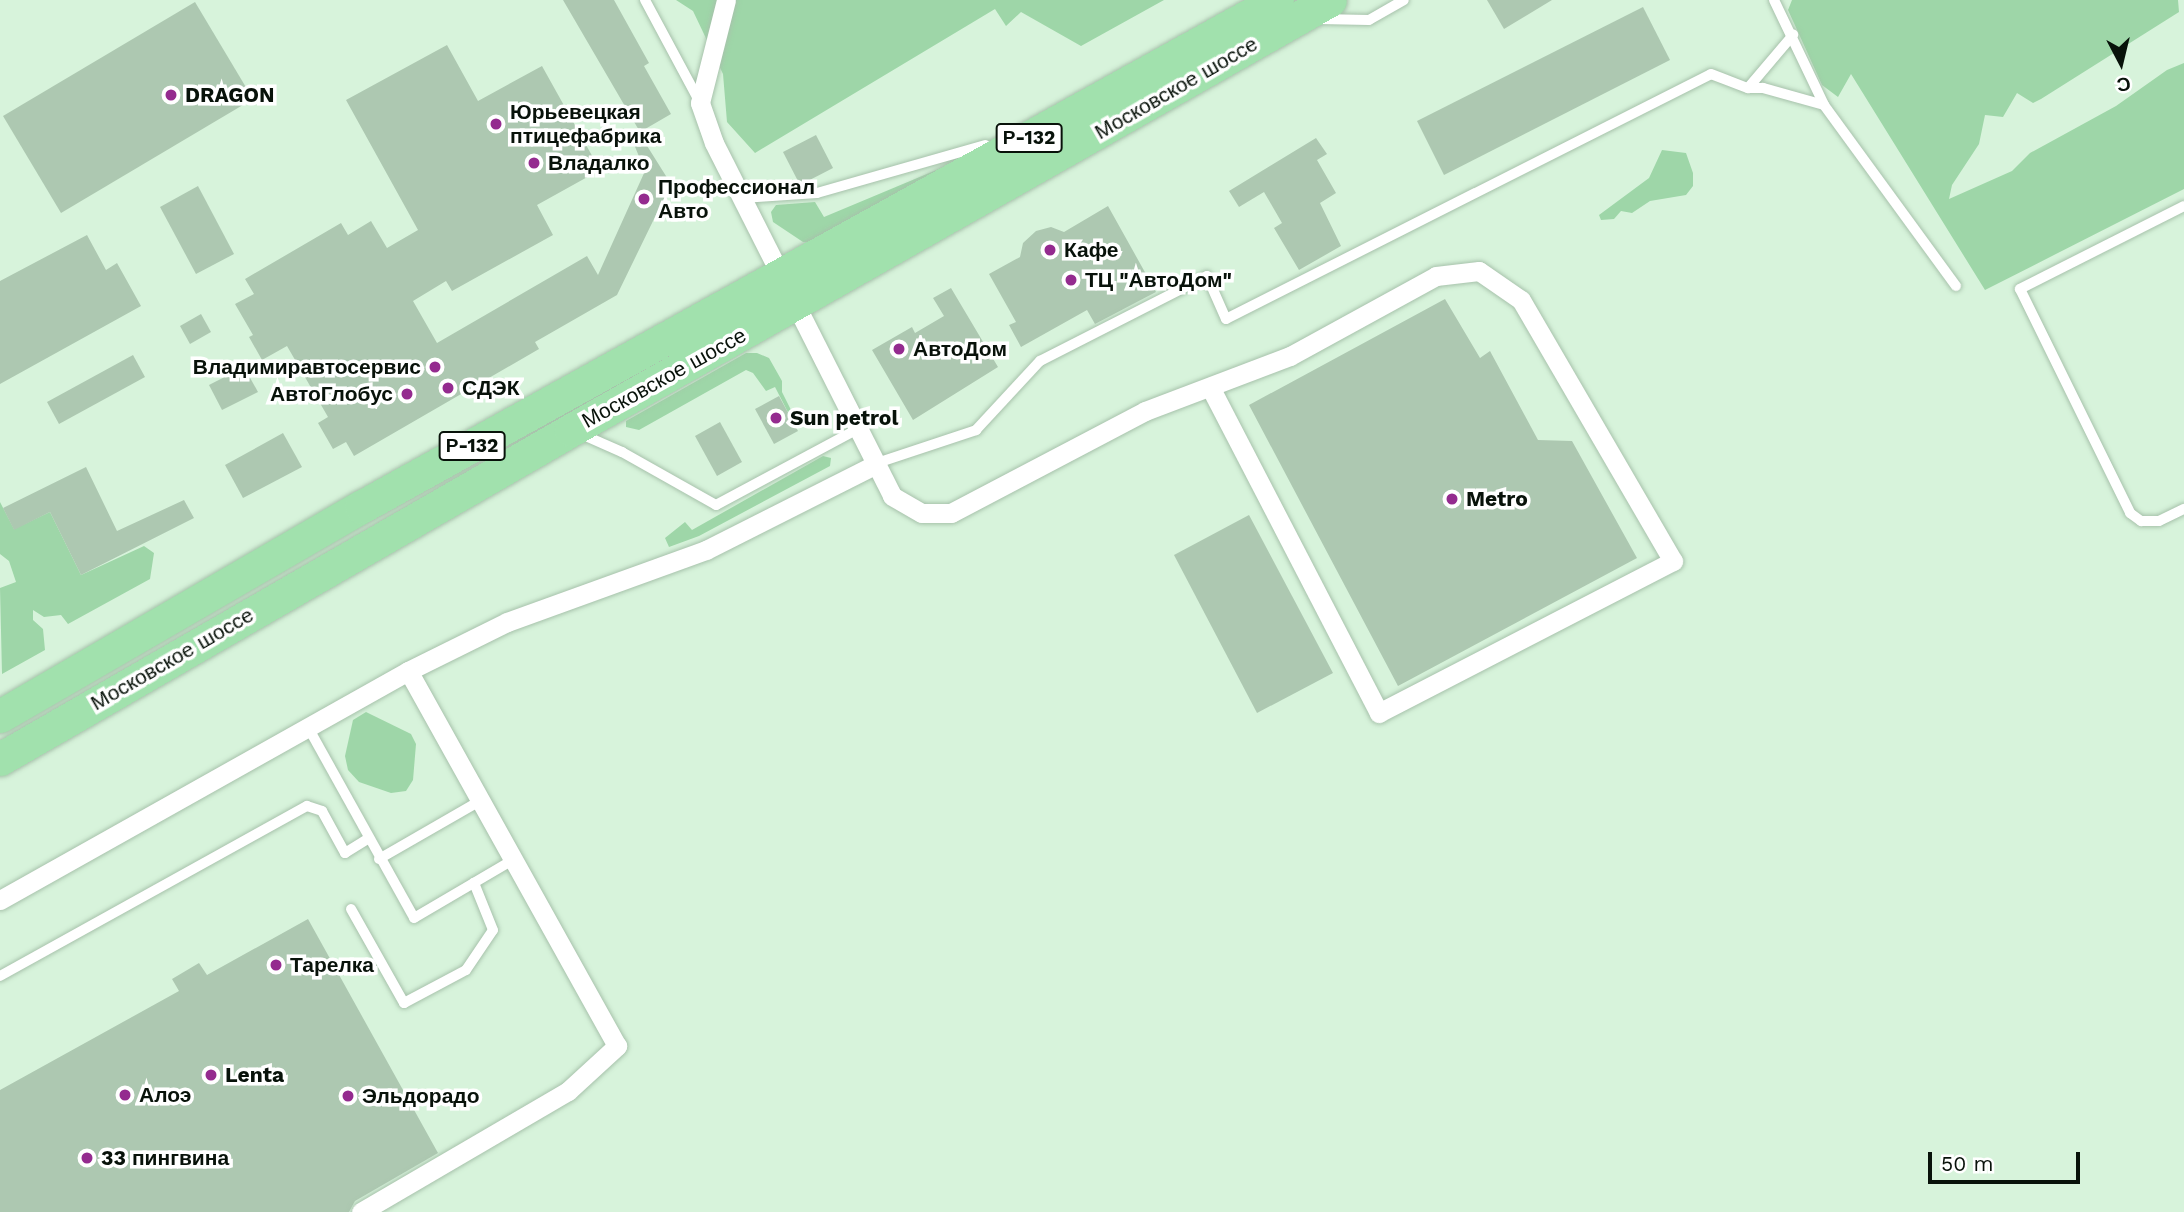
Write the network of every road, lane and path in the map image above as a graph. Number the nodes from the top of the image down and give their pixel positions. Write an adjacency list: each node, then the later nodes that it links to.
1 (645, 0): 9 (lane)
2 (726, 0): 9 (street)
3 (1330, 0): 6 (highway, Московское шоссе / Р-132)
4 (1404, 0): 6 (lane)
5 (1774, 0): 7 (lane)
6 (1287, 9): 11 (highway, Московское шоссе / Р-132); 15 (highway, Московское шоссе / Р-132)
7 (1793, 35): 8 (lane); 10 (lane)
8 (1748, 88): 10 (lane); 19 (lane)
9 (700, 103): 12 (street)
10 (1824, 105): 14 (lane)
11 (1062, 119): 12 (lane); 15 (highway, Московское шоссе / Р-132)
12 (742, 198): 15 (street)
13 (2184, 206): 20 (lane)
14 (1956, 286)
15 (788, 291): 17 (highway, Московское шоссе / Р-132); 18 (street); 22 (highway, Московское шоссе / Р-132)
16 (1210, 387): 16 (street); 19 (street)
17 (571, 430): 18 (lane); 24 (highway, Московское шоссе / Р-132)
18 (856, 430): 19 (street)
19 (874, 465): 21 (street)
20 (2184, 509)
21 (408, 671): 23 (street); 25 (street)
22 (0, 716)
23 (309, 729): 26 (lane); 30 (street)
24 (0, 759)
25 (480, 800): 27 (lane); 28 (street)
26 (369, 838): 27 (lane); 32 (lane)
27 (379, 859): 29 (lane)
28 (513, 860): 29 (lane); 33 (street)
29 (474, 883): 31 (lane)
30 (0, 900)
31 (351, 909)
32 (0, 976)
33 (361, 1212)

